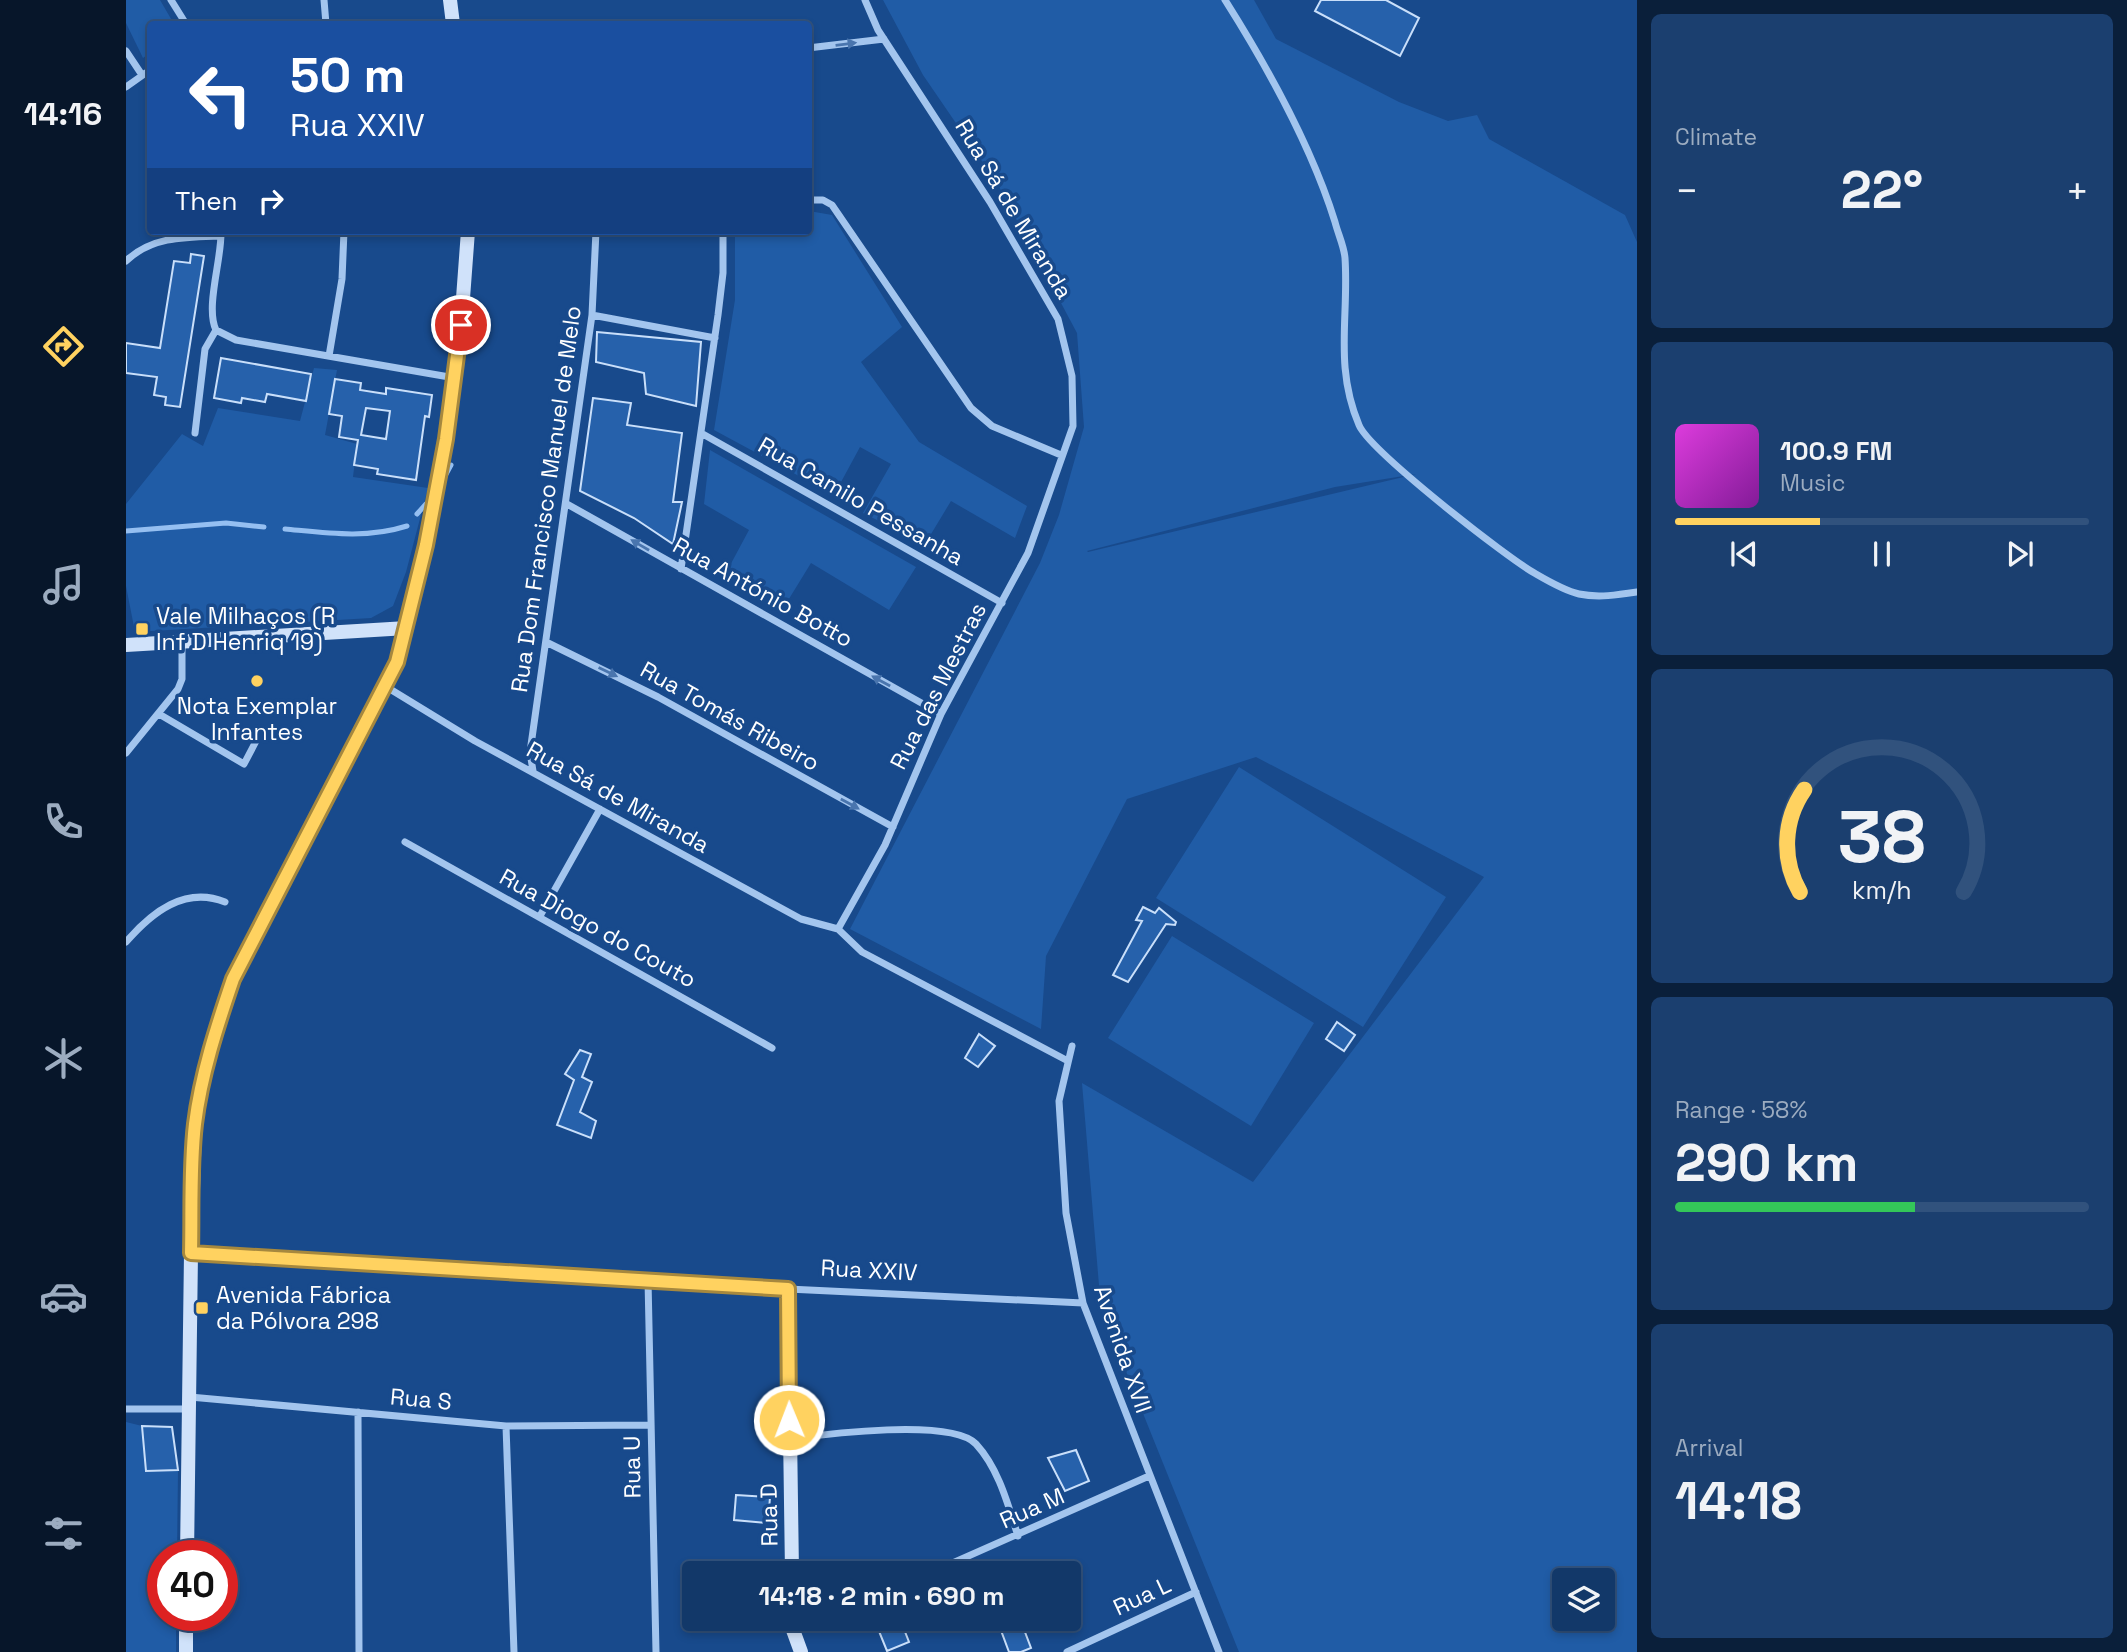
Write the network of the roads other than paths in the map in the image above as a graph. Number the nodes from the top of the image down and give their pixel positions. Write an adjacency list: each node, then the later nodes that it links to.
1 (171, 0): 6 (street)
2 (324, 0): 7 (street)
3 (450, 0): 8 (street)
4 (865, 0): 9 (street, Rua Sá de Miranda)
5 (1225, 0): 33 (street)
6 (184, 21)
7 (326, 21)
8 (453, 21)
9 (884, 39): 10 (street, one-way to 9); 30 (street, Rua Sá de Miranda)
10 (812, 48)
11 (126, 51): 13 (street)
12 (147, 72): 13 (street)
13 (142, 75): 14 (street)
14 (126, 87)
15 (812, 200): 30 (street)
16 (213, 235): 22 (street)
17 (221, 235): 24 (street)
18 (344, 235): 26 (street)
19 (468, 235): 27 (street)
20 (596, 235): 23 (street, Rua Dom Francisco Manuel de Melo)
21 (723, 235): 25 (street)
22 (126, 261)
23 (592, 315): 25 (street); 31 (street, Rua Dom Francisco Manuel de Melo)
24 (216, 330): 26 (street); 28 (street)
25 (715, 338): 29 (street)
26 (329, 356): 27 (street)
27 (455, 378): 35 (street)
28 (195, 433)
29 (701, 433): 32 (street); 34 (street, Rua Camilo Pessanha)
30 (1061, 455): 34 (street, Rua das Mestras)
31 (567, 504): 32 (street, Rua António Botto, one-way to 31); 37 (street, Rua Dom Francisco Manuel de Melo)
32 (681, 569): 41 (street, Rua António Botto, one-way to 32)
33 (1637, 592)
34 (1002, 603): 41 (street, Rua das Mestras)
35 (407, 628): 36 (street); 39 (street)
36 (182, 640): 38 (street); 40 (street)
37 (547, 642): 44 (street, Rua Dom Francisco Manuel de Melo); 46 (street, Rua Tomás Ribeiro, one-way to 46)
38 (126, 645)
39 (385, 687): 44 (street, Rua Sá de Miranda); 55 (street)
40 (159, 714): 42 (street); 43 (street)
41 (941, 714): 46 (street, Rua das Mestras)
42 (255, 743)
43 (126, 753)
44 (533, 771): 45 (street, Rua Sá de Miranda)
45 (600, 809): 49 (street); 50 (street, Rua Sá de Miranda)
46 (893, 827): 50 (street, Rua das Mestras)
47 (405, 842): 49 (street, Rua Diogo do Couto)
48 (225, 902): 51 (street)
49 (540, 916): 53 (street, Rua Diogo do Couto)
50 (838, 929): 54 (street)
51 (126, 942)
52 (1072, 1046): 54 (street, Avenida XVII)
53 (772, 1048)
54 (1068, 1061): 58 (street, Avenida XVII)
55 (191, 1253): 56 (street, Rua XXIV); 59 (street)
56 (648, 1280): 57 (street, Rua XXIV); 62 (street, Rua U)
57 (788, 1289): 58 (street, Rua XXIV); 64 (street, Rua D)
58 (1083, 1303): 65 (street, Avenida XVII)
59 (189, 1403): 60 (street, Rua S); 61 (street, Rua S); 67 (street)
60 (126, 1409)
61 (358, 1412): 63 (street, Rua S); 74 (street)
62 (650, 1425): 63 (street, Rua S); 76 (street, Rua U)
63 (506, 1426): 75 (street)
64 (790, 1439): 66 (street); 68 (street, Rua D)
65 (1149, 1476): 66 (street, Rua M); 70 (street, Avenida XVII)
66 (1018, 1536): 69 (street, Rua M)
67 (187, 1540)
68 (792, 1561)
69 (959, 1561)
70 (1196, 1592): 78 (street, Rua L); 79 (street, Avenida XVII)
71 (186, 1631): 73 (street)
72 (795, 1631): 77 (street)
73 (186, 1652)
74 (359, 1652)
75 (514, 1652)
76 (656, 1652)
77 (801, 1652)
78 (1067, 1652)
79 (1219, 1652)

